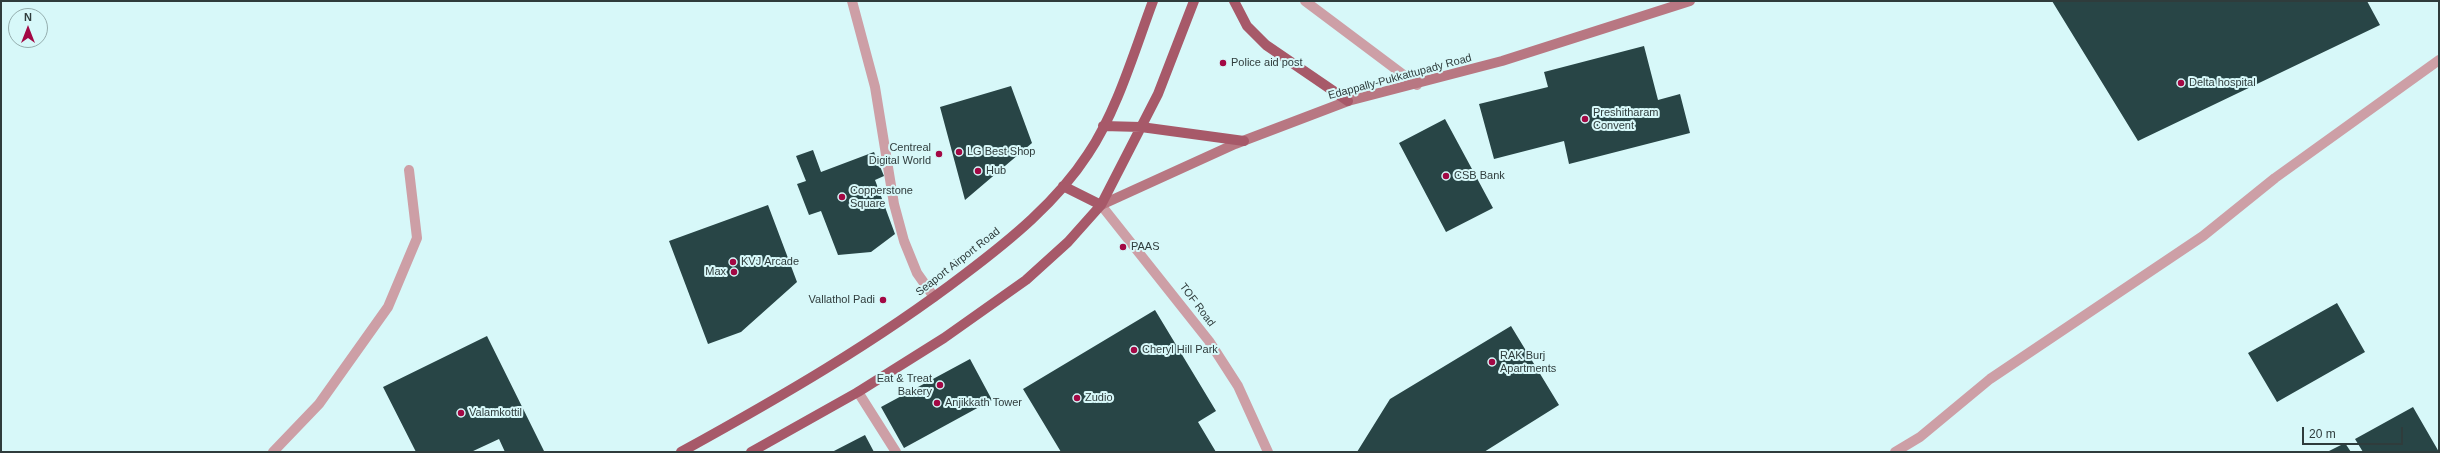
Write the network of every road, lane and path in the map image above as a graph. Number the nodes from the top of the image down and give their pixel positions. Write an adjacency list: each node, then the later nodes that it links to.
1 (852, 1): 16 (street)
2 (1153, 1): 10 (main road, Seaport Airport Road)
3 (1194, 1): 11 (main road)
4 (1234, 1): 9 (main road)
5 (1306, 1): 8 (street)
6 (1690, 1): 8 (main road, Edappally-Pukkattupady Road)
7 (2439, 60): 23 (street)
8 (1417, 84): 9 (main road, Edappally-Pukkattupady Road)
9 (1348, 101): 12 (main road, Edappally-Pukkattupady Road)
10 (1103, 126): 11 (main road); 14 (main road, Seaport Airport Road)
11 (1141, 127): 12 (main road); 15 (main road)
12 (1244, 141): 15 (main road, Edappally-Pukkattupady Road)
13 (409, 170): 18 (street)
14 (1064, 186): 15 (main road); 16 (main road, Seaport Airport Road)
15 (1101, 205): 17 (main road); 22 (street, TOF Road)
16 (934, 297): 19 (main road, Seaport Airport Road)
17 (858, 392): 20 (main road); 21 (street)
18 (273, 452)
19 (681, 452)
20 (751, 452)
21 (896, 452)
22 (1268, 452)
23 (1895, 452)

